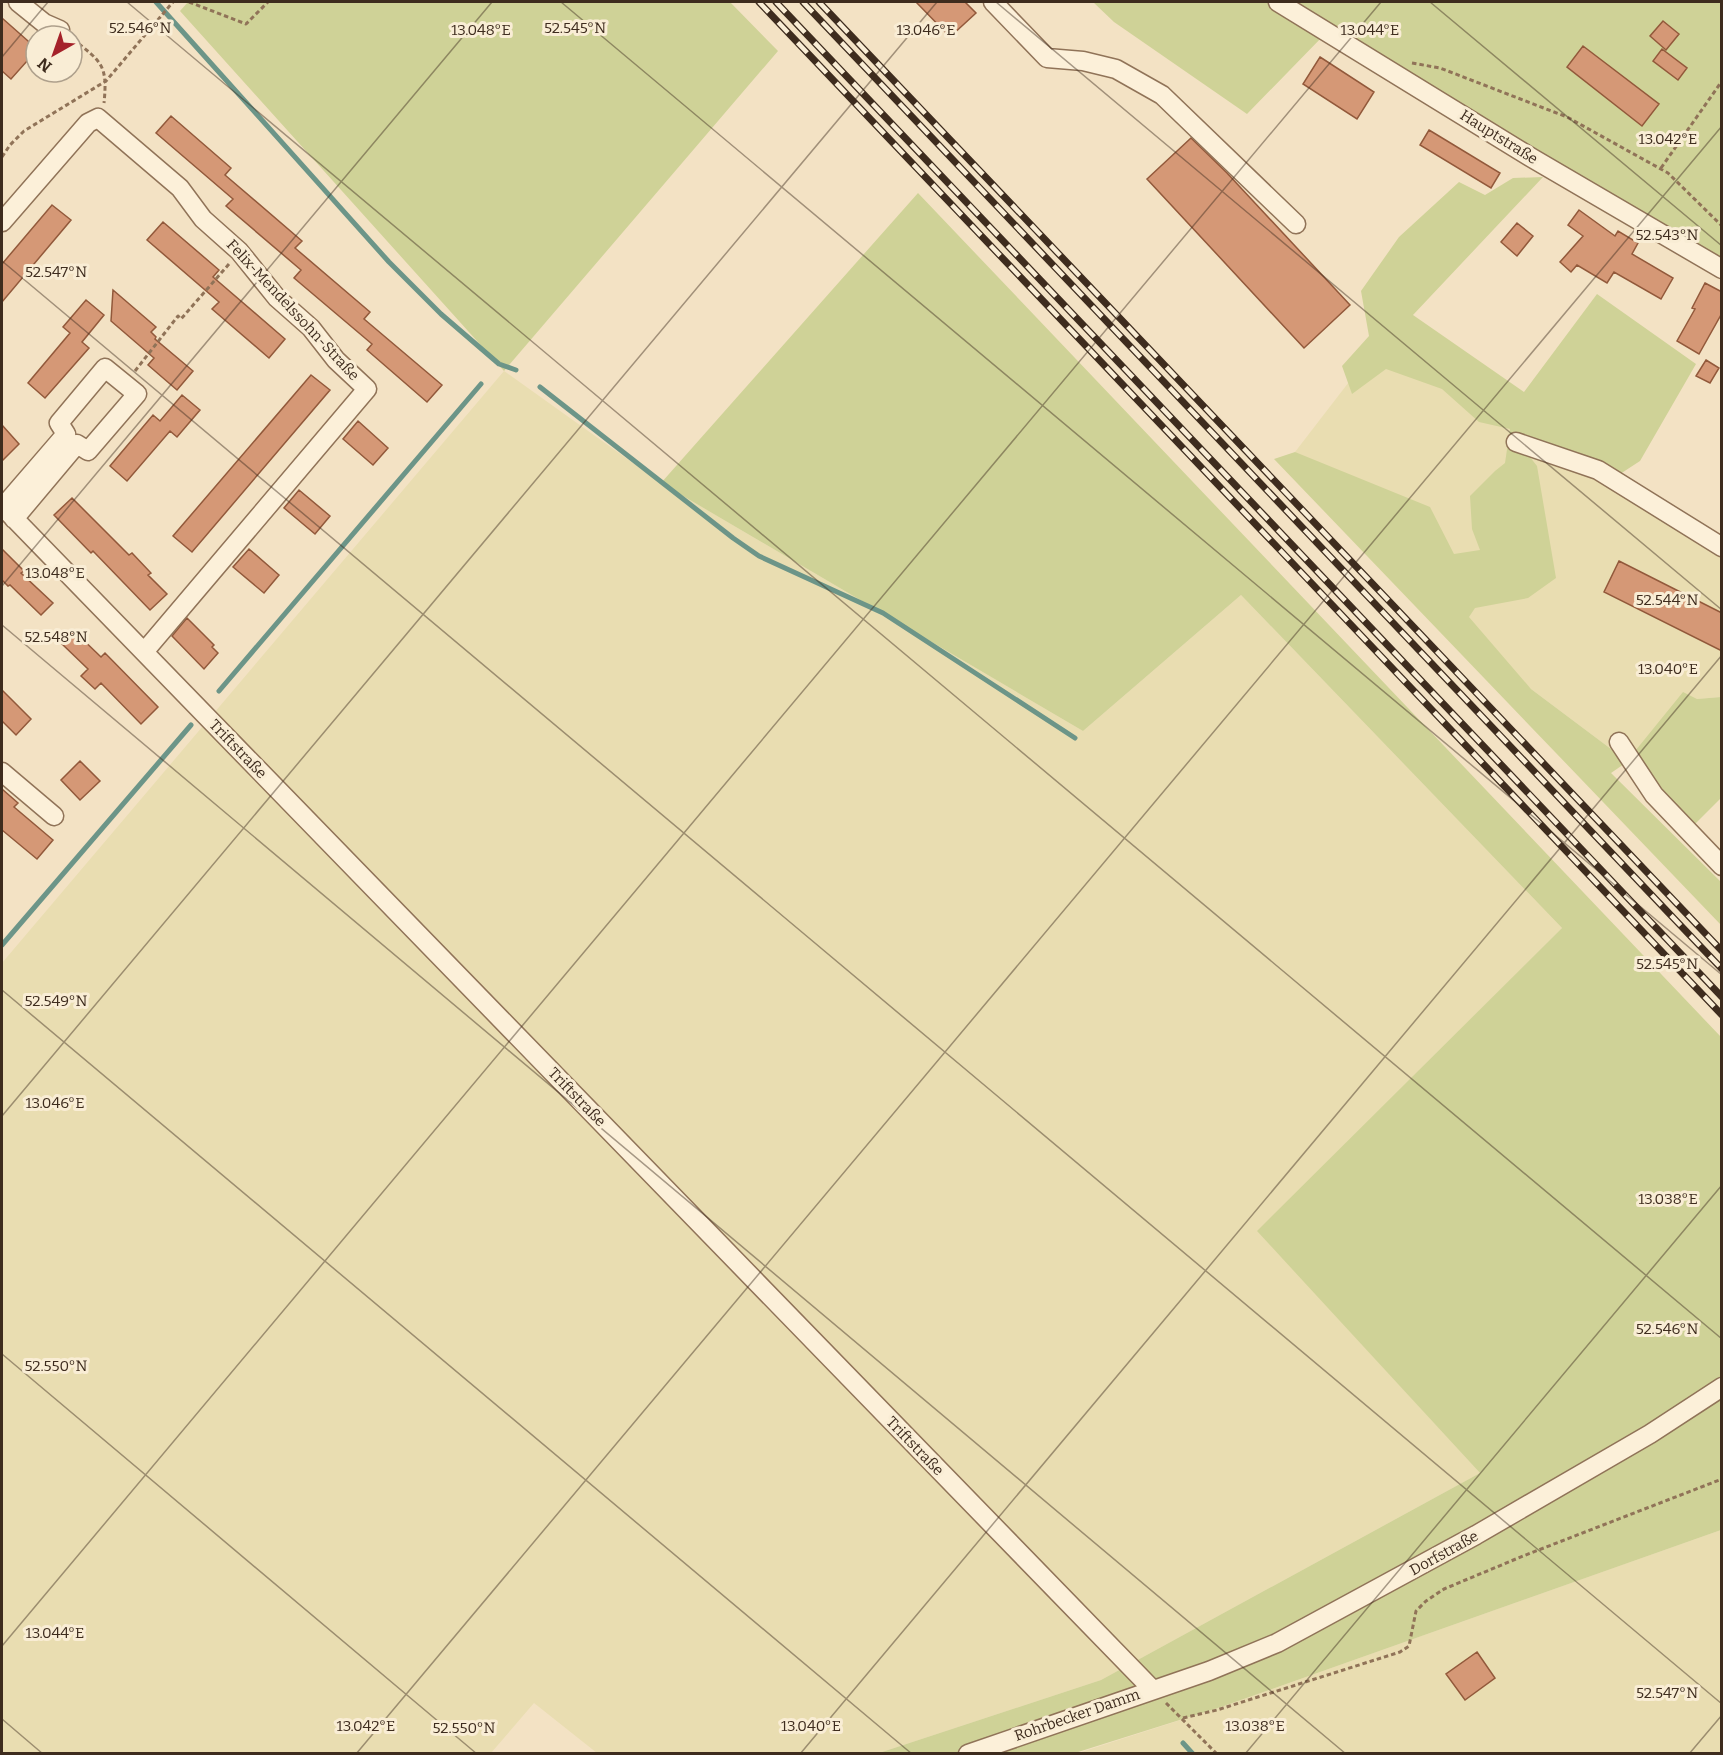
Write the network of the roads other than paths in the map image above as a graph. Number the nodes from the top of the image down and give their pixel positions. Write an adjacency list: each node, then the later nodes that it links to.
1 (18, 2): 4 (street)
2 (993, 2): 6 (street)
3 (1278, 2): 7 (street, Hauptstraße)
4 (46, 24)
5 (2, 222): 12 (street, Felix-Mendelssohn-Straße)
6 (1296, 224)
7 (1722, 269)
8 (72, 439): 8 (street); 10 (street)
9 (1516, 442): 11 (street)
10 (6, 510): 12 (street, Triftstraße)
11 (1722, 547)
12 (144, 652): 18 (street, Triftstraße)
13 (1619, 742): 16 (street)
14 (2, 772): 15 (street)
15 (54, 816)
16 (1722, 866)
17 (1722, 1386): 18 (street, Dorfstraße)
18 (1152, 1689): 19 (street, Rohrbecker Damm)
19 (968, 1754)

